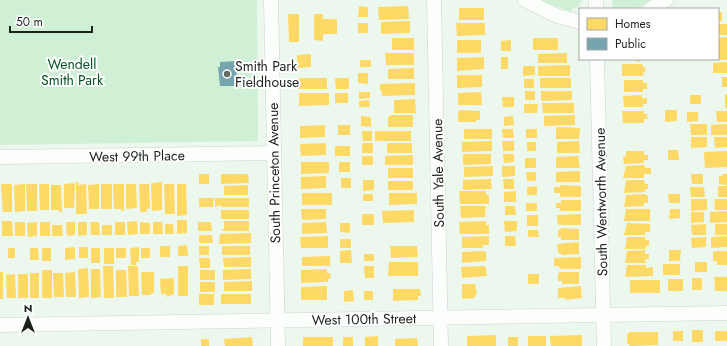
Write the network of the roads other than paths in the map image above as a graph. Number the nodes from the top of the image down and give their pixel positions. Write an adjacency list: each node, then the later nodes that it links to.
1 (271, 0): 8 (street, South Princeton Avenue)
2 (434, 0): 12 (street, South Yale Avenue)
3 (526, 0): 6 (street)
4 (666, 0): 5 (street)
5 (652, 8)
6 (579, 22)
7 (597, 60): 11 (street, South Wentworth Avenue)
8 (274, 154): 9 (street, West 99th Place); 13 (street, South Princeton Avenue)
9 (0, 157)
10 (727, 313): 11 (street, West 100th Street)
11 (603, 315): 12 (street, West 100th Street); 17 (street, South Wentworth Avenue)
12 (441, 317): 13 (street, West 100th Street); 16 (street, South Yale Avenue)
13 (277, 320): 14 (street, West 100th Street); 15 (street, South Princeton Avenue)
14 (0, 324)
15 (278, 346)
16 (441, 346)
17 (604, 346)

